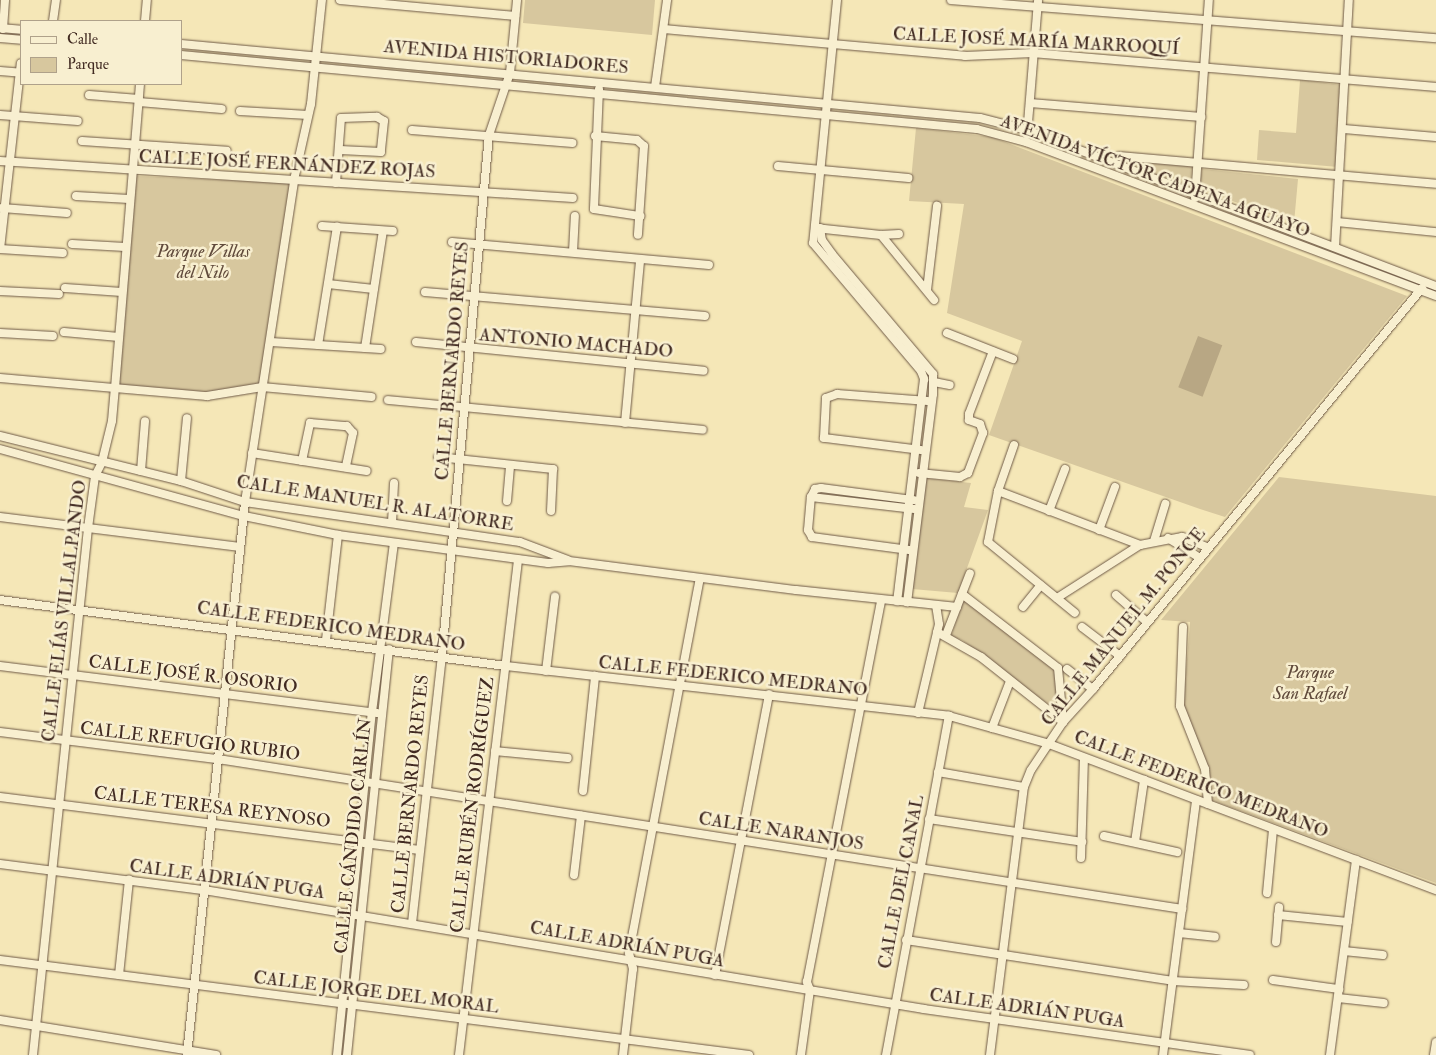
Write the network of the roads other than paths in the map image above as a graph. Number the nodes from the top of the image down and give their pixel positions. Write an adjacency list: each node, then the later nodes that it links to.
1 (6, 0): 17 (street)
2 (56, 0): 15 (street)
3 (147, 0): 16 (street)
4 (322, 0): 28 (street)
5 (340, 0): 13 (street)
6 (517, 0): 13 (street)
7 (667, 0): 18 (street)
8 (837, 0): 25 (street)
9 (951, 0): 12 (street)
10 (1209, 0): 14 (street)
11 (1349, 0): 20 (street)
12 (1037, 3): 14 (street); 26 (street)
13 (515, 16): 33 (street)
14 (1208, 18): 20 (street); 29 (street)
15 (53, 20)
16 (145, 20)
17 (2, 28): 19 (street)
18 (664, 29): 25 (street, CALLE JOSÉ MARÍA MARROQUÍ); 39 (street)
19 (20, 30)
20 (1347, 30): 22 (street); 35 (street)
21 (0, 38): 23 (street)
22 (1436, 38)
23 (20, 40)
24 (182, 44): 28 (street, AVENIDA HISTORIADORES)
25 (833, 44): 26 (street, CALLE JOSÉ MARÍA MARROQUÍ); 45 (street)
26 (1033, 54): 29 (street, CALLE JOSÉ MARÍA MARROQUÍ); 44 (street)
27 (182, 55): 30 (street, AVENIDA HISTORIADORES)
28 (316, 56): 30 (street); 33 (street, AVENIDA HISTORIADORES)
29 (1204, 67): 35 (street, CALLE JOSÉ MARÍA MARROQUÍ); 52 (street)
30 (315, 68): 37 (street, AVENIDA HISTORIADORES); 50 (street)
31 (0, 71): 32 (street)
32 (20, 73)
33 (510, 73): 36 (street, AVENIDA HISTORIADORES); 37 (street, CALLE BERNARDO REYES)
34 (20, 80): 51 (street)
35 (1345, 80): 40 (street, CALLE JOSÉ MARÍA MARROQUÍ); 56 (street)
36 (600, 82): 39 (street, AVENIDA HISTORIADORES); 41 (street)
37 (504, 84): 41 (street, AVENIDA HISTORIADORES); 57 (street, CALLE BERNARDO REYES)
38 (140, 85): 43 (street, CALLE ELÍAS VILLALPANDO)
39 (655, 87): 45 (street, AVENIDA HISTORIADORES)
40 (1436, 87)
41 (599, 92): 48 (street, AVENIDA HISTORIADORES); 58 (street)
42 (89, 96): 43 (street)
43 (139, 100): 46 (street); 63 (street, CALLE ELÍAS VILLALPANDO)
44 (1030, 102): 52 (street); 55 (street)
45 (828, 103): 48 (street); 55 (street, AVENIDA VÍCTOR CADENA AGUAYO)
46 (222, 109)
47 (240, 111): 50 (street)
48 (827, 112): 61 (street, AVENIDA VÍCTOR CADENA AGUAYO); 71 (street)
49 (0, 115): 51 (street)
50 (308, 115): 75 (street)
51 (15, 116): 53 (street); 68 (street)
52 (1201, 116): 69 (street)
53 (78, 121)
54 (412, 130): 57 (street)
55 (1027, 130): 61 (street); 79 (street, AVENIDA VÍCTOR CADENA AGUAYO)
56 (1344, 130): 59 (street); 73 (street)
57 (488, 135): 62 (street); 78 (street, CALLE BERNARDO REYES)
58 (595, 136): 88 (street); 88 (street)
59 (1436, 137)
60 (82, 141): 63 (street)
61 (1026, 142): 84 (street, AVENIDA VÍCTOR CADENA AGUAYO)
62 (572, 143)
63 (136, 144): 65 (street); 72 (street, CALLE ELÍAS VILLALPANDO)
64 (340, 150): 64 (street); 76 (street)
65 (227, 151)
66 (1119, 156): 69 (street)
67 (0, 161): 68 (street, CALLE JOSÉ FERNÁNDEZ ROJAS)
68 (10, 162): 72 (street, CALLE JOSÉ FERNÁNDEZ ROJAS); 85 (street)
69 (1198, 163): 73 (street); 79 (street)
70 (778, 166): 71 (street)
71 (822, 170): 74 (street); 91 (street)
72 (131, 172): 75 (street, CALLE JOSÉ FERNÁNDEZ ROJAS); 82 (street, CALLE ELÍAS VILLALPANDO)
73 (1340, 176): 77 (street); 89 (street)
74 (908, 178)
75 (294, 180): 76 (street, CALLE JOSÉ FERNÁNDEZ ROJAS); 132 (street)
76 (336, 183): 78 (street, CALLE JOSÉ FERNÁNDEZ ROJAS)
77 (1436, 184)
78 (484, 191): 81 (street, CALLE JOSÉ FERNÁNDEZ ROJAS); 101 (street, CALLE BERNARDO REYES)
79 (1195, 194): 84 (street); 103 (street, AVENIDA VÍCTOR CADENA AGUAYO)
80 (76, 196): 82 (street)
81 (573, 198)
82 (129, 199): 102 (street, CALLE ELÍAS VILLALPANDO)
83 (937, 206): 116 (street)
84 (1195, 206): 118 (street, AVENIDA VÍCTOR CADENA AGUAYO)
85 (2, 208): 86 (street); 104 (street)
86 (67, 213)
87 (575, 216): 105 (street)
88 (640, 216): 97 (street)
89 (1337, 222): 95 (street); 103 (street)
90 (322, 226): 92 (street)
91 (817, 226): 98 (street); 107 (street); 108 (street)
92 (336, 227): 93 (street); 112 (street)
93 (383, 231): 94 (street); 115 (street)
94 (393, 231)
95 (1436, 232)
96 (899, 234): 98 (street)
97 (638, 235)
98 (881, 235): 116 (street)
99 (452, 242): 101 (street)
100 (72, 244): 102 (street)
101 (479, 244): 105 (street); 122 (street, CALLE BERNARDO REYES)
102 (125, 247): 119 (street, CALLE ELÍAS VILLALPANDO)
103 (1335, 247): 111 (street, AVENIDA VÍCTOR CADENA AGUAYO)
104 (0, 249): 106 (street)
105 (573, 252): 109 (street)
106 (63, 253)
107 (832, 254): 108 (street); 143 (street)
108 (825, 259): 149 (street)
109 (640, 260): 110 (street); 125 (street)
110 (709, 265)
111 (1424, 282): 113 (street, AVENIDA VÍCTOR CADENA AGUAYO); 118 (street, CALLE MANUEL M. PONCE)
112 (328, 284): 115 (street); 134 (street)
113 (1436, 286)
114 (65, 288): 119 (street)
115 (374, 289): 135 (street)
116 (927, 290): 124 (street)
117 (0, 291): 121 (street)
118 (1420, 291): 123 (street, AVENIDA VÍCTOR CADENA AGUAYO); 199 (street, CALLE MANUEL M. PONCE)
119 (122, 292): 131 (street, CALLE ELÍAS VILLALPANDO)
120 (425, 292): 122 (street)
121 (58, 294)
122 (475, 295): 125 (street); 137 (street, CALLE BERNARDO REYES)
123 (1436, 296)
124 (934, 300)
125 (636, 309): 126 (street); 140 (street)
126 (705, 316)
127 (64, 332): 131 (street)
128 (0, 333): 130 (street)
129 (947, 333): 138 (street)
130 (53, 336)
131 (119, 338): 146 (street, CALLE ELÍAS VILLALPANDO)
132 (271, 342): 134 (street); 145 (street)
133 (416, 342): 137 (street, ANTONIO MACHADO)
134 (318, 345): 135 (street)
135 (365, 348): 136 (street)
136 (381, 349)
137 (470, 349): 140 (street, ANTONIO MACHADO); 151 (street, CALLE BERNARDO REYES)
138 (993, 351): 139 (street); 171 (street)
139 (1013, 359)
140 (631, 363): 141 (street, ANTONIO MACHADO); 154 (street)
141 (704, 371)
142 (0, 378): 146 (street)
143 (934, 382): 144 (street); 150 (street)
144 (950, 385)
145 (262, 387): 146 (street); 147 (street); 161 (street)
146 (116, 388): 165 (street, CALLE ELÍAS VILLALPANDO)
147 (372, 397)
148 (388, 400): 151 (street)
149 (923, 401): 150 (street); 159 (street); 159 (street)
150 (932, 401): 160 (street)
151 (464, 407): 154 (street); 164 (street, CALLE BERNARDO REYES)
152 (187, 418): 173 (street)
153 (145, 421): 169 (street)
154 (625, 423): 155 (street)
155 (703, 430)
156 (0, 436): 165 (street, CALLE MANUEL R. ALATORRE)
157 (1014, 445): 176 (street)
158 (0, 450): 172 (street, CALLE MANUEL R. ALATORRE)
159 (916, 450): 160 (street); 171 (street)
160 (925, 450): 171 (street)
161 (252, 453): 163 (street); 181 (street)
162 (438, 457): 164 (street)
163 (302, 460): 167 (street); 167 (street)
164 (460, 460): 166 (street); 192 (street, CALLE BERNARDO REYES)
165 (102, 462): 169 (street, CALLE MANUEL R. ALATORRE); 172 (street, CALLE ELÍAS VILLALPANDO)
166 (510, 465): 179 (street); 185 (street)
167 (346, 467): 170 (street)
168 (1065, 468): 186 (street)
169 (141, 471): 173 (street, CALLE MANUEL R. ALATORRE)
170 (367, 471)
171 (918, 473): 178 (street); 180 (street)
172 (95, 476): 187 (street, CALLE MANUEL R. ALATORRE); 190 (street, CALLE ELÍAS VILLALPANDO)
173 (181, 481): 181 (street, CALLE MANUEL R. ALATORRE)
174 (394, 483): 189 (street)
175 (1115, 487): 191 (street)
176 (998, 491): 186 (street); 208 (street)
177 (811, 497): 178 (street); 183 (street); 200 (street)
178 (910, 500): 180 (street); 183 (street)
179 (507, 501)
180 (919, 501): 184 (street)
181 (244, 502): 187 (street); 189 (street, CALLE MANUEL R. ALATORRE)
182 (1165, 504): 195 (street)
183 (909, 509): 184 (street); 200 (street)
184 (918, 510): 202 (street)
185 (551, 511)
186 (1049, 511): 191 (street)
187 (244, 516): 193 (street, CALLE MANUEL R. ALATORRE); 198 (street)
188 (0, 517): 190 (street)
189 (392, 523): 192 (street, CALLE MANUEL R. ALATORRE)
190 (88, 528): 198 (street); 220 (street, CALLE ELÍAS VILLALPANDO)
191 (1099, 530): 197 (street)
192 (453, 533): 201 (street, CALLE BERNARDO REYES); 205 (street, CALLE MANUEL R. ALATORRE)
193 (338, 535): 196 (street, CALLE MANUEL R. ALATORRE); 228 (street)
194 (1168, 538): 195 (street); 199 (street); 203 (street)
195 (1154, 541): 197 (street)
196 (394, 543): 201 (street, CALLE MANUEL R. ALATORRE); 229 (street, CALLE CÁNDIDO CARLÍN)
197 (1140, 545): 212 (street)
198 (240, 547): 225 (street)
199 (1207, 547): 203 (street, CALLE MANUEL M. PONCE)
200 (904, 550): 202 (street); 215 (street)
201 (451, 551): 204 (street, CALLE MANUEL R. ALATORRE); 230 (street, CALLE BERNARDO REYES)
202 (913, 551): 216 (street)
203 (1199, 557): 222 (street, CALLE MANUEL M. PONCE)
204 (518, 559): 205 (street, CALLE MANUEL R. ALATORRE); 233 (street, CALLE RUBÉN RODRÍGUEZ)
205 (569, 560): 207 (street, CALLE MANUEL R. ALATORRE)
206 (970, 573): 209 (street)
207 (700, 579): 214 (street, CALLE MANUEL R. ALATORRE); 239 (street)
208 (1041, 585): 212 (street); 219 (street)
209 (962, 594): 218 (street); 248 (street)
210 (1116, 595): 222 (street)
211 (556, 597): 235 (street)
212 (1057, 598): 221 (street)
213 (0, 600): 220 (street, CALLE FEDERICO MEDRANO)
214 (881, 600): 215 (street, CALLE MANUEL R. ALATORRE); 243 (street)
215 (898, 601): 216 (street, CALLE MANUEL R. ALATORRE)
216 (907, 602): 217 (street, CALLE MANUEL R. ALATORRE)
217 (936, 605): 218 (street, CALLE MANUEL R. ALATORRE); 226 (street)
218 (957, 607): 227 (street)
219 (1023, 608)
220 (79, 610): 225 (street, CALLE FEDERICO MEDRANO); 236 (street, CALLE ELÍAS VILLALPANDO)
221 (1075, 613)
222 (1147, 622): 231 (street, CALLE MANUEL M. PONCE)
223 (1082, 627): 231 (street)
224 (1183, 627): 267 (street)
225 (232, 628): 228 (street, CALLE FEDERICO MEDRANO); 241 (street)
226 (937, 632): 227 (street); 245 (street)
227 (946, 634): 238 (street)
228 (326, 640): 229 (street, CALLE FEDERICO MEDRANO)
229 (385, 649): 230 (street, CALLE FEDERICO MEDRANO); 244 (street, CALLE CÁNDIDO CARLÍN); 246 (street, CALLE CÁNDIDO CARLÍN)
230 (442, 656): 233 (street, CALLE FEDERICO MEDRANO); 262 (street, CALLE BERNARDO REYES)
231 (1120, 656): 240 (street, CALLE MANUEL M. PONCE)
232 (0, 666): 236 (street, CALLE JOSÉ R. OSORIO)
233 (506, 666): 235 (street, CALLE FEDERICO MEDRANO); 253 (street, CALLE RUBÉN RODRÍGUEZ)
234 (1067, 669): 240 (street)
235 (546, 671): 237 (street, CALLE FEDERICO MEDRANO)
236 (72, 675): 241 (street, CALLE JOSÉ R. OSORIO); 251 (street, CALLE ELÍAS VILLALPANDO)
237 (595, 676): 239 (street, CALLE FEDERICO MEDRANO); 261 (street)
238 (1010, 681): 248 (street); 249 (street)
239 (681, 684): 242 (street, CALLE FEDERICO MEDRANO); 271 (street)
240 (1093, 689): 248 (street, CALLE MANUEL M. PONCE)
241 (225, 694): 244 (street, CALLE JOSÉ R. OSORIO); 256 (street)
242 (769, 694): 243 (street, CALLE FEDERICO MEDRANO); 275 (street)
243 (859, 705): 245 (street, CALLE FEDERICO MEDRANO); 281 (street)
244 (372, 712): 246 (street, CALLE JOSÉ R. OSORIO); 259 (street, CALLE CÁNDIDO CARLÍN)
245 (918, 713): 247 (street, CALLE FEDERICO MEDRANO)
246 (382, 714): 259 (street, CALLE CÁNDIDO CARLÍN)
247 (949, 716): 249 (street, CALLE FEDERICO MEDRANO); 257 (street, CALLE DEL CANAL)
248 (1063, 722): 252 (street, CALLE MANUEL M. PONCE)
249 (992, 728): 252 (street, CALLE FEDERICO MEDRANO)
250 (0, 732): 251 (street, CALLE REFUGIO RUBIO)
251 (65, 741): 256 (street, CALLE REFUGIO RUBIO); 266 (street, CALLE ELÍAS VILLALPANDO)
252 (1049, 744): 255 (street, CALLE FEDERICO MEDRANO); 260 (street, CALLE MANUEL M. PONCE)
253 (495, 751): 254 (street); 264 (street, CALLE RUBÉN RODRÍGUEZ)
254 (568, 758)
255 (1084, 758): 258 (street, CALLE FEDERICO MEDRANO); 276 (street)
256 (218, 759): 259 (street, CALLE REFUGIO RUBIO); 270 (street)
257 (938, 772): 260 (street); 269 (street, CALLE DEL CANAL)
258 (1144, 780): 265 (street, CALLE FEDERICO MEDRANO); 277 (street)
259 (371, 783): 262 (street, CALLE NARANJOS); 278 (street, CALLE CÁNDIDO CARLÍN)
260 (1024, 787): 273 (street, CALLE MANUEL M. PONCE)
261 (582, 790)
262 (426, 792): 264 (street, CALLE NARANJOS); 279 (street, CALLE BERNARDO REYES)
263 (0, 797): 266 (street, CALLE TERESA REYNOSO)
264 (489, 800): 268 (street, CALLE NARANJOS); 299 (street, CALLE RUBÉN RODRÍGUEZ)
265 (1196, 800): 267 (street, CALLE FEDERICO MEDRANO); 293 (street)
266 (59, 804): 270 (street, CALLE TERESA REYNOSO); 286 (street, CALLE ELÍAS VILLALPANDO)
267 (1208, 804): 272 (street, CALLE FEDERICO MEDRANO)
268 (581, 815): 271 (street, CALLE NARANJOS); 287 (street)
269 (929, 819): 273 (street); 285 (street, CALLE DEL CANAL)
270 (211, 824): 278 (street, CALLE TERESA REYNOSO); 290 (street)
271 (654, 826): 275 (street, CALLE NARANJOS); 307 (street)
272 (1273, 829): 283 (street, CALLE FEDERICO MEDRANO); 292 (street)
273 (1018, 833): 276 (street); 289 (street, CALLE MANUEL M. PONCE)
274 (1104, 836): 277 (street)
275 (741, 840): 281 (street, CALLE NARANJOS); 310 (street)
276 (1082, 842): 282 (street)
277 (1135, 842): 280 (street)
278 (365, 843): 279 (street, CALLE TERESA REYNOSO); 294 (street, CALLE CÁNDIDO CARLÍN); 295 (street, CALLE CÁNDIDO CARLÍN)
279 (420, 850): 297 (street, CALLE BERNARDO REYES)
280 (1177, 852)
281 (830, 855): 285 (street, CALLE NARANJOS); 316 (street)
282 (1081, 858)
283 (1356, 860): 291 (street, CALLE FEDERICO MEDRANO); 296 (street)
284 (0, 864): 286 (street, CALLE ADRIÁN PUGA)
285 (920, 868): 289 (street, CALLE NARANJOS); 301 (street, CALLE DEL CANAL)
286 (52, 871): 288 (street, CALLE ADRIÁN PUGA); 308 (street, CALLE ELÍAS VILLALPANDO)
287 (574, 875)
288 (128, 880): 290 (street, CALLE ADRIÁN PUGA); 309 (street)
289 (1013, 883): 293 (street, CALLE NARANJOS); 304 (street, CALLE MANUEL M. PONCE)
290 (204, 890): 294 (street, CALLE ADRIÁN PUGA); 314 (street)
291 (1436, 890)
292 (1267, 893)
293 (1182, 909): 298 (street)
294 (353, 914): 295 (street, CALLE ADRIÁN PUGA); 319 (street, CALLE CÁNDIDO CARLÍN)
295 (362, 915): 297 (street, CALLE ADRIÁN PUGA); 320 (street, CALLE CÁNDIDO CARLÍN)
296 (1348, 922): 302 (street); 303 (street)
297 (412, 923): 299 (street, CALLE ADRIÁN PUGA)
298 (1179, 933): 300 (street); 312 (street)
299 (472, 934): 307 (street, CALLE ADRIÁN PUGA); 322 (street, CALLE RUBÉN RODRÍGUEZ)
300 (1215, 937)
301 (906, 940): 304 (street); 321 (street, CALLE DEL CANAL)
302 (1276, 942)
303 (1344, 951): 305 (street); 315 (street)
304 (1003, 955): 312 (street); 323 (street, CALLE MANUEL M. PONCE)
305 (1383, 955)
306 (0, 960): 308 (street, CALLE JORGE DEL MORAL)
307 (631, 961): 310 (street, CALLE ADRIÁN PUGA); 326 (street)
308 (42, 965): 309 (street, CALLE JORGE DEL MORAL); 325 (street, CALLE ELÍAS VILLALPANDO)
309 (119, 975): 314 (street, CALLE JORGE DEL MORAL)
310 (715, 975): 316 (street, CALLE ADRIÁN PUGA)
311 (1273, 980): 315 (street)
312 (1173, 981): 313 (street); 328 (street)
313 (1244, 985)
314 (194, 986): 319 (street, CALLE JORGE DEL MORAL); 329 (street)
315 (1339, 989): 317 (street)
316 (810, 990): 321 (street, CALLE ADRIÁN PUGA); 337 (street)
317 (1338, 998): 318 (street); 342 (street)
318 (1384, 1003)
319 (343, 1004): 320 (street, CALLE JORGE DEL MORAL); 332 (street, CALLE CÁNDIDO CARLÍN)
320 (352, 1005): 322 (street, CALLE JORGE DEL MORAL); 333 (street, CALLE CÁNDIDO CARLÍN)
321 (894, 1005): 323 (street, CALLE ADRIÁN PUGA); 338 (street, CALLE DEL CANAL)
322 (463, 1019): 326 (street, CALLE JORGE DEL MORAL); 334 (street, CALLE RUBÉN RODRÍGUEZ)
323 (994, 1019): 328 (street, CALLE ADRIÁN PUGA); 339 (street, CALLE MANUEL M. PONCE)
324 (0, 1020): 325 (street)
325 (37, 1026): 329 (street); 330 (street, CALLE ELÍAS VILLALPANDO)
326 (625, 1039): 335 (street); 336 (street, CALLE JORGE DEL MORAL)
327 (1436, 1042): 343 (street)
328 (1165, 1043): 340 (street); 341 (street, CALLE ADRIÁN PUGA)
329 (187, 1053): 331 (street)
330 (33, 1055)
331 (216, 1055)
332 (337, 1055)
333 (347, 1055)
334 (459, 1055)
335 (623, 1055)
336 (749, 1055)
337 (801, 1055)
338 (886, 1055)
339 (990, 1055)
340 (1163, 1055)
341 (1250, 1055)
342 (1330, 1055)
343 (1434, 1055)

